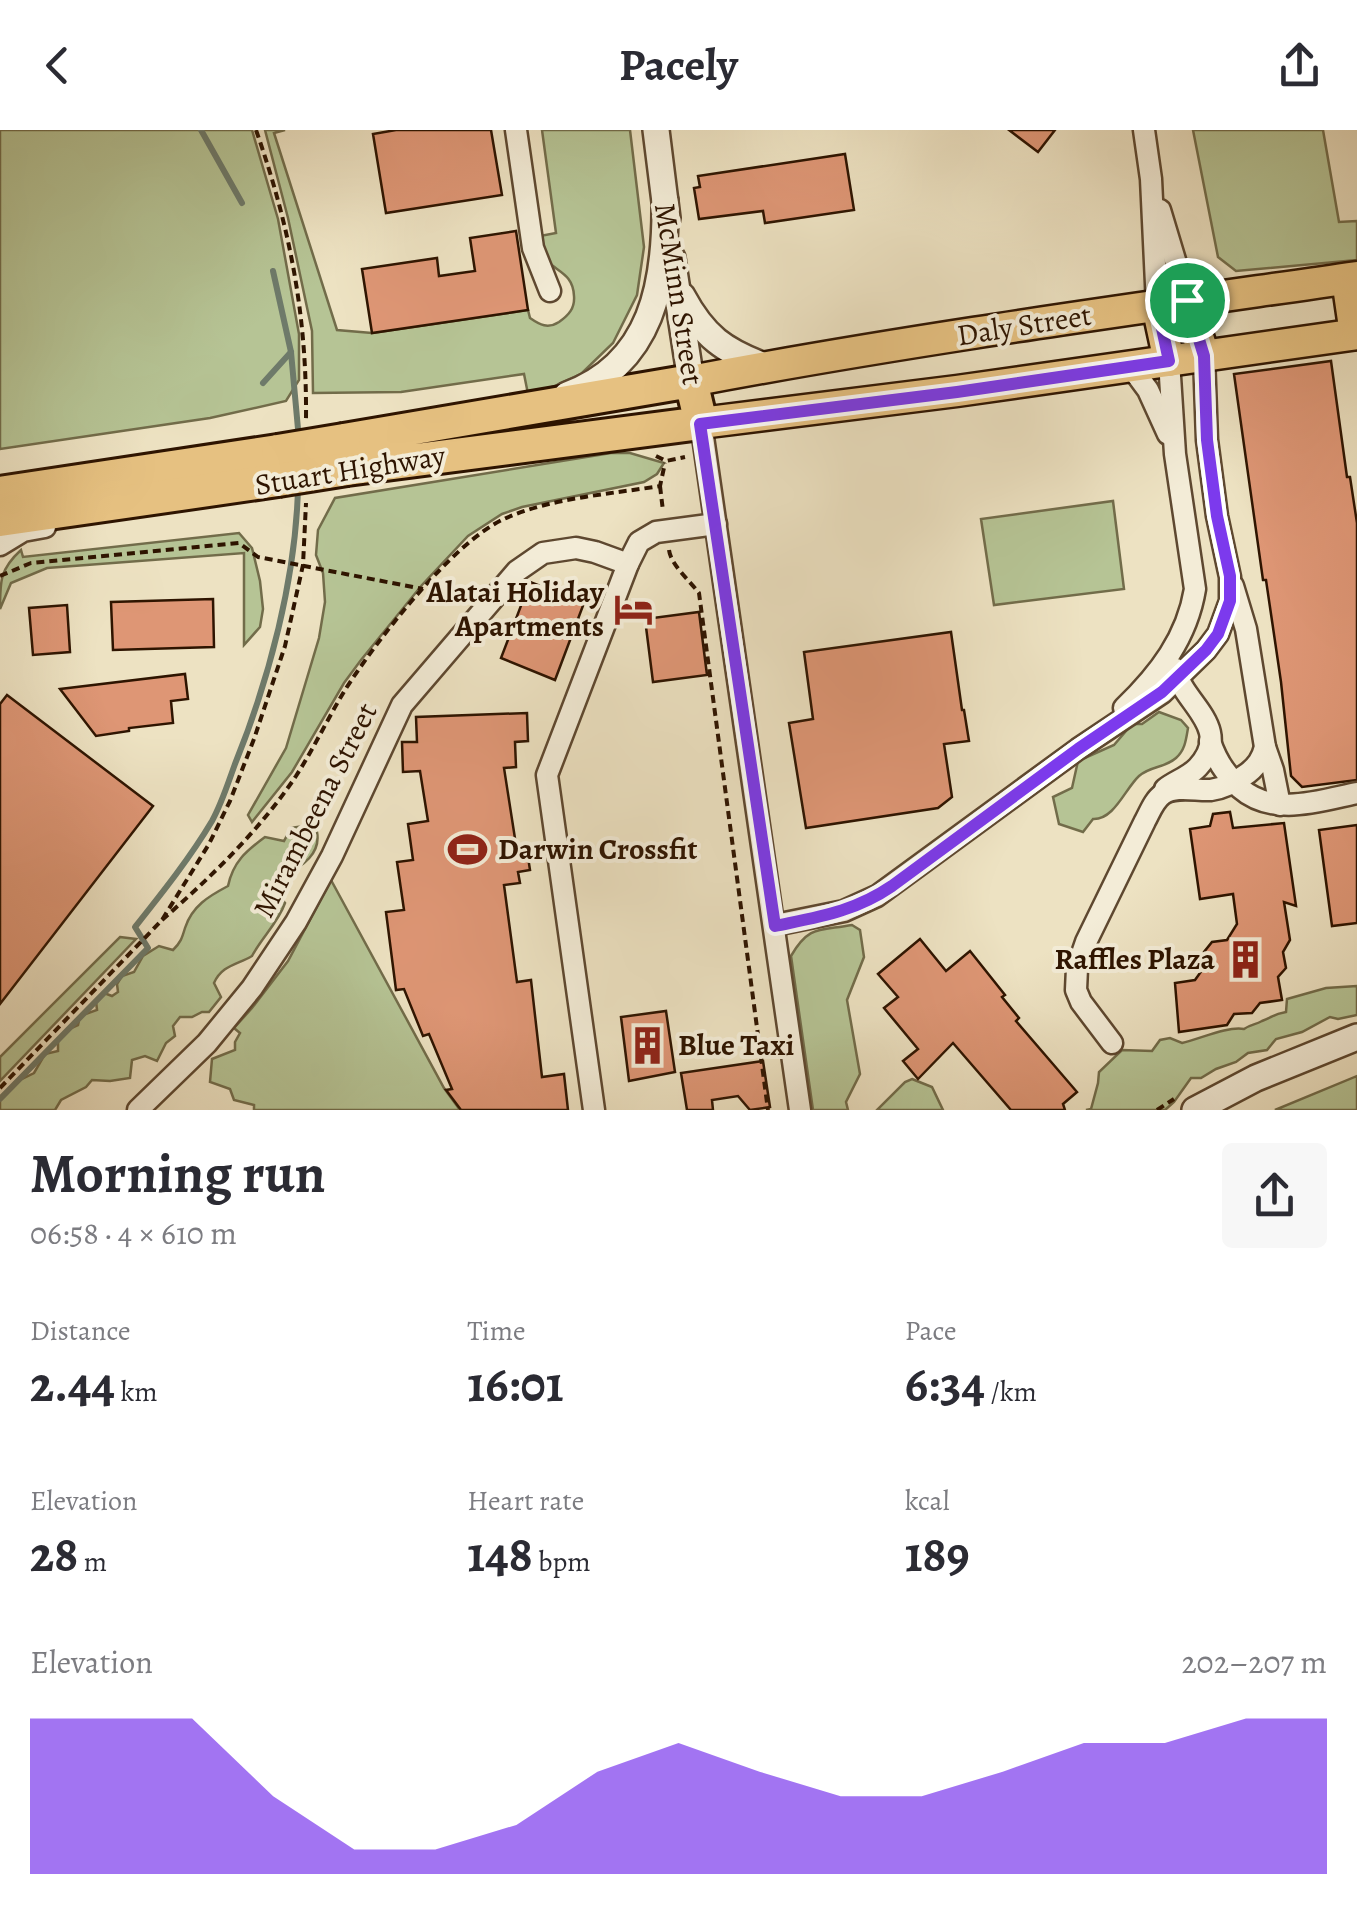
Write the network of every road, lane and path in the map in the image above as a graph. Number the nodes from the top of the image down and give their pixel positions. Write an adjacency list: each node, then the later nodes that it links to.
1 (256, 130): 19 (path)
2 (516, 130): 9 (street)
3 (656, 130): 6 (street, McMinn Street)
4 (1144, 130): 5 (street)
5 (1150, 179): 10 (street); 10 (street)
6 (665, 201): 8 (street, McMinn Street); 17 (street)
7 (1352, 278): 10 (main road, Daly Street); 11 (main road)
8 (676, 283): 14 (street); 16 (street, McMinn Street)
9 (550, 291)
10 (1172, 302): 12 (main road); 13 (main road); 14 (main road, Daly Street)
11 (1356, 338): 12 (main road, Daly Street)
12 (1204, 356): 13 (main road, Daly Street); 27 (street)
13 (1169, 361): 15 (main road, Daly Street); 20 (street)
14 (766, 367): 16 (main road, Daly Street)
15 (1130, 368): 18 (main road, Daly Street); 20 (street)
16 (691, 382): 17 (highway, Stuart Highway); 18 (highway, McMinn Street)
17 (520, 412): 21 (highway, Stuart Highway)
18 (700, 424): 21 (highway, Stuart Highway); 31 (street, McMinn Street)
19 (306, 430)
20 (1175, 454): 29 (street)
21 (346, 455): 23 (highway, Stuart Highway, bridge)
22 (666, 461): 25 (path)
23 (287, 475): 24 (highway, Stuart Highway); 26 (highway, Stuart Highway); 35 (path)
24 (242, 486): 28 (highway, Stuart Highway); 33 (street)
25 (660, 486): 30 (path); 38 (path)
26 (0, 493)
27 (1217, 516): 29 (street); 37 (street)
28 (0, 520)
29 (1185, 520): 39 (street)
30 (665, 523)
31 (716, 524): 34 (street); 51 (street, McMinn Street)
32 (668, 542): 57 (path)
33 (0, 545)
34 (628, 564): 55 (street, Mirambeena Street); 56 (street)
35 (302, 565): 36 (path); 38 (path); 50 (path)
36 (0, 576)
37 (1230, 576): 40 (street); 44 (street)
38 (423, 589): 50 (path)
39 (1192, 607): 40 (street); 41 (street)
40 (1225, 618): 42 (street)
41 (1172, 652): 42 (street); 45 (street)
42 (1178, 680): 43 (street); 45 (street)
43 (1210, 741): 46 (street); 48 (street)
44 (1266, 747): 46 (street); 49 (street)
45 (1078, 749): 51 (street)
46 (1234, 783): 48 (street); 49 (street)
47 (1357, 794): 49 (street)
48 (1158, 800): 53 (street)
49 (1280, 805)
50 (162, 920): 54 (path)
51 (775, 926): 58 (street, McMinn Street)
52 (1357, 1037): 59 (street)
53 (1112, 1043)
54 (0, 1088)
55 (138, 1110)
56 (594, 1110)
57 (768, 1110)
58 (800, 1110)
59 (1195, 1110)

